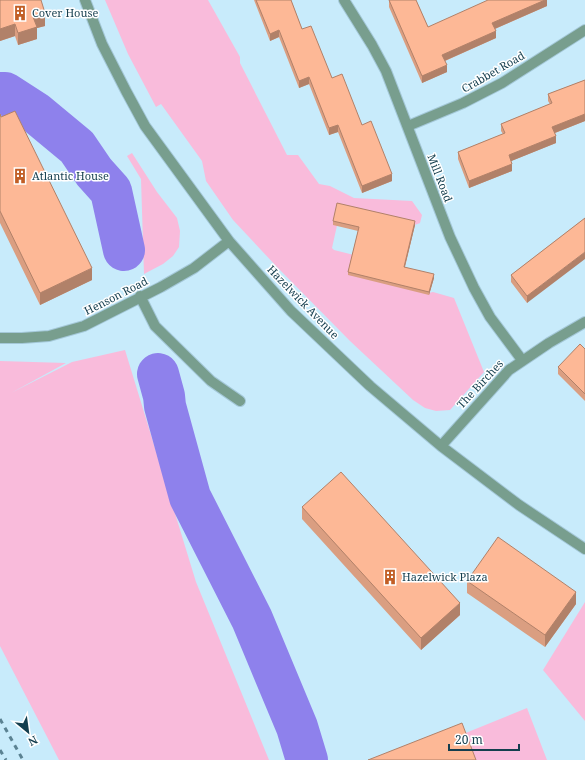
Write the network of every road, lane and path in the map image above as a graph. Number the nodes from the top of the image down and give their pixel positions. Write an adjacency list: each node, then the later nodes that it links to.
1 (85, 0): 5 (street, Hazelwick Avenue)
2 (344, 0): 4 (street, Mill Road)
3 (585, 30): 4 (street, Crabbet Road)
4 (408, 126): 9 (street, Mill Road)
5 (229, 241): 6 (street, Henson Road); 11 (street, Hazelwick Avenue)
6 (140, 296): 8 (street, Henson Road); 10 (street)
7 (585, 322): 9 (street, The Birches)
8 (0, 338)
9 (522, 360): 11 (street, The Birches)
10 (240, 401)
11 (440, 446): 12 (street, Hazelwick Avenue)
12 (585, 548)

